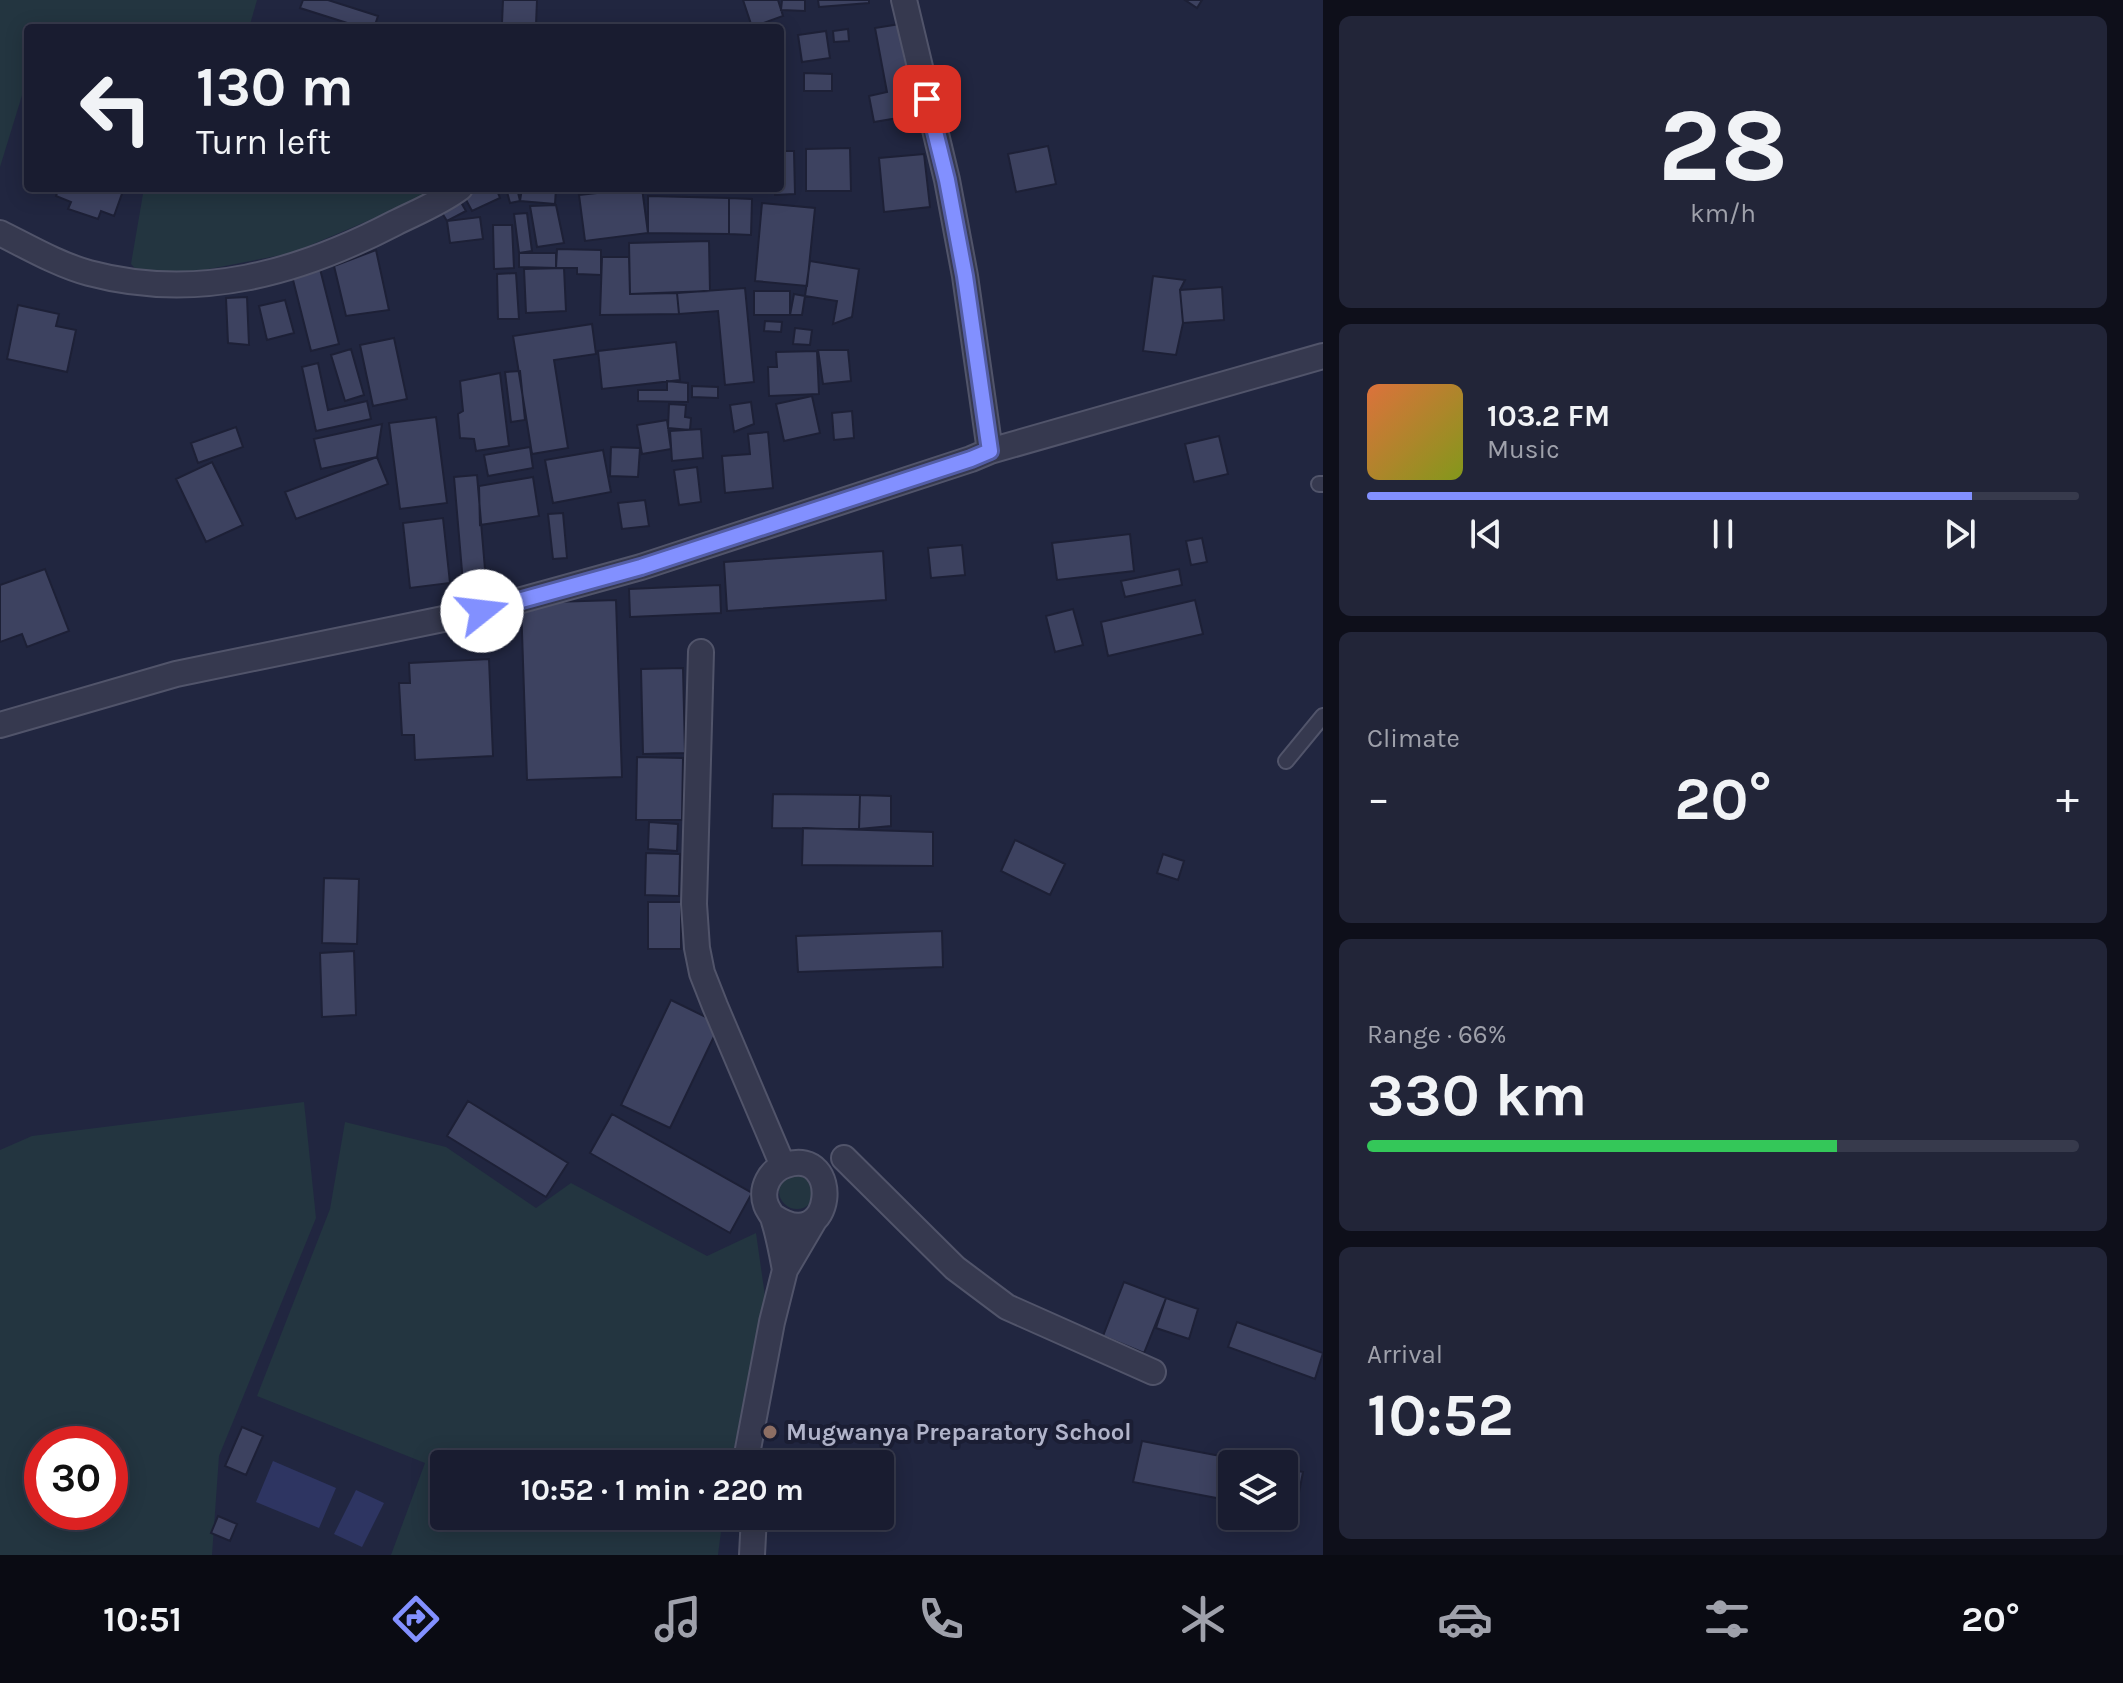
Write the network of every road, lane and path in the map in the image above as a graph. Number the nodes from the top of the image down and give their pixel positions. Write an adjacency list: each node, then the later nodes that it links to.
1 (904, 0): 5 (street)
2 (453, 192): 3 (street)
3 (0, 233)
4 (1323, 356): 5 (street)
5 (990, 451): 8 (street)
6 (701, 652): 11 (street)
7 (1323, 716): 9 (lane)
8 (0, 725)
9 (1286, 761)
10 (844, 1158): 15 (street)
11 (783, 1166): 12 (street); 13 (street)
12 (774, 1217): 13 (street); 14 (street)
13 (815, 1219): 14 (street)
14 (785, 1270): 16 (street)
15 (1153, 1372)
16 (748, 1450)
17 (753, 1530): 18 (street)
18 (752, 1555)

